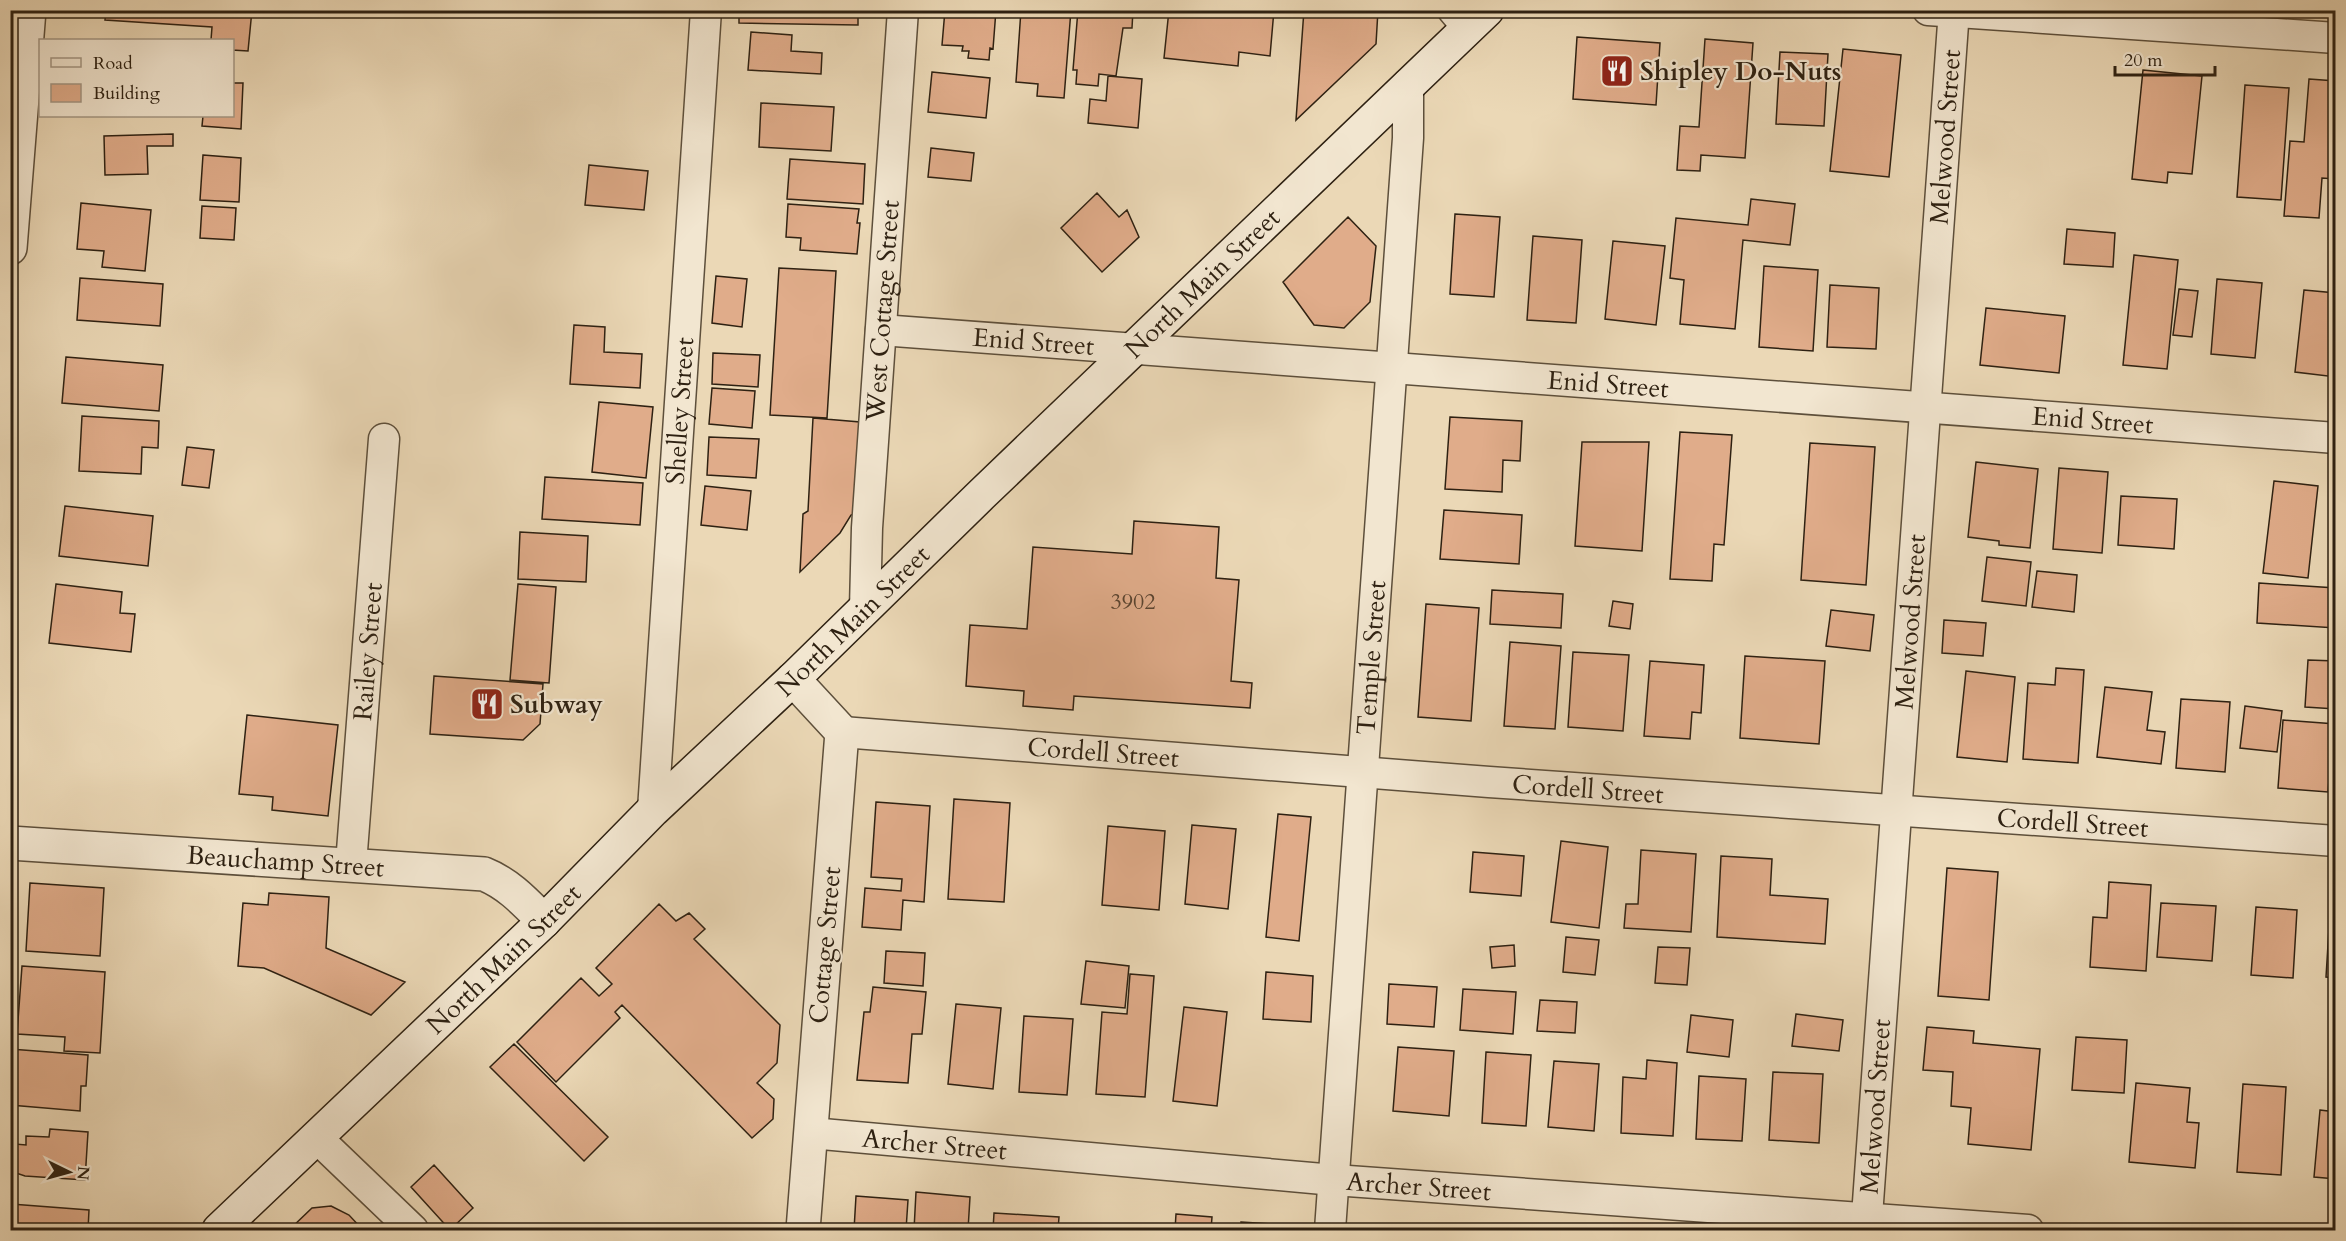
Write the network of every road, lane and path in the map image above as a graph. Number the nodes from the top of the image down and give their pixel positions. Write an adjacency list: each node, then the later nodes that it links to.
1 (29, 10): 8 (main road)
2 (706, 10): 19 (street, Shelley Street)
3 (903, 10): 9 (street, West Cottage Street)
4 (1945, 11): 6 (street); 12 (street, Melwood Street)
5 (1469, 16): 7 (main road, North Main Street)
6 (2336, 38)
7 (1408, 84): 10 (main road, North Main Street); 11 (street, Temple Street)
8 (10, 248)
9 (881, 330): 10 (street, Enid Street); 15 (street, West Cottage Street)
10 (1134, 349): 11 (street, Enid Street); 15 (main road, North Main Street)
11 (1392, 367): 12 (street, Enid Street); 18 (street, Temple Street)
12 (1925, 409): 13 (street, Enid Street); 20 (street, Melwood Street)
13 (2336, 438)
14 (384, 439): 23 (street, Railey Street)
15 (865, 609): 16 (main road, North Main Street)
16 (793, 679): 17 (main road); 19 (main road, North Main Street)
17 (842, 732): 18 (street, Cordell Street); 25 (main road, Cottage Street)
18 (1364, 772): 20 (street, Cordell Street); 27 (street, Temple Street)
19 (653, 810): 24 (main road, North Main Street)
20 (1896, 810): 21 (street, Cordell Street); 28 (street, Melwood Street)
21 (2336, 841)
22 (10, 843): 23 (main road, Beauchamp Street)
23 (351, 864): 24 (main road, Beauchamp Street)
24 (544, 921): 26 (main road, North Main Street)
25 (811, 1132): 27 (street, Archer Street); 31 (main road, Cottage Street)
26 (316, 1137): 29 (main road, North Main Street); 30 (street)
27 (1334, 1180): 28 (street, Archer Street); 32 (street, Temple Street)
28 (1866, 1225): 33 (street, Archer Street)
29 (219, 1230)
30 (413, 1230)
31 (803, 1230)
32 (1330, 1230)
33 (2028, 1230)

